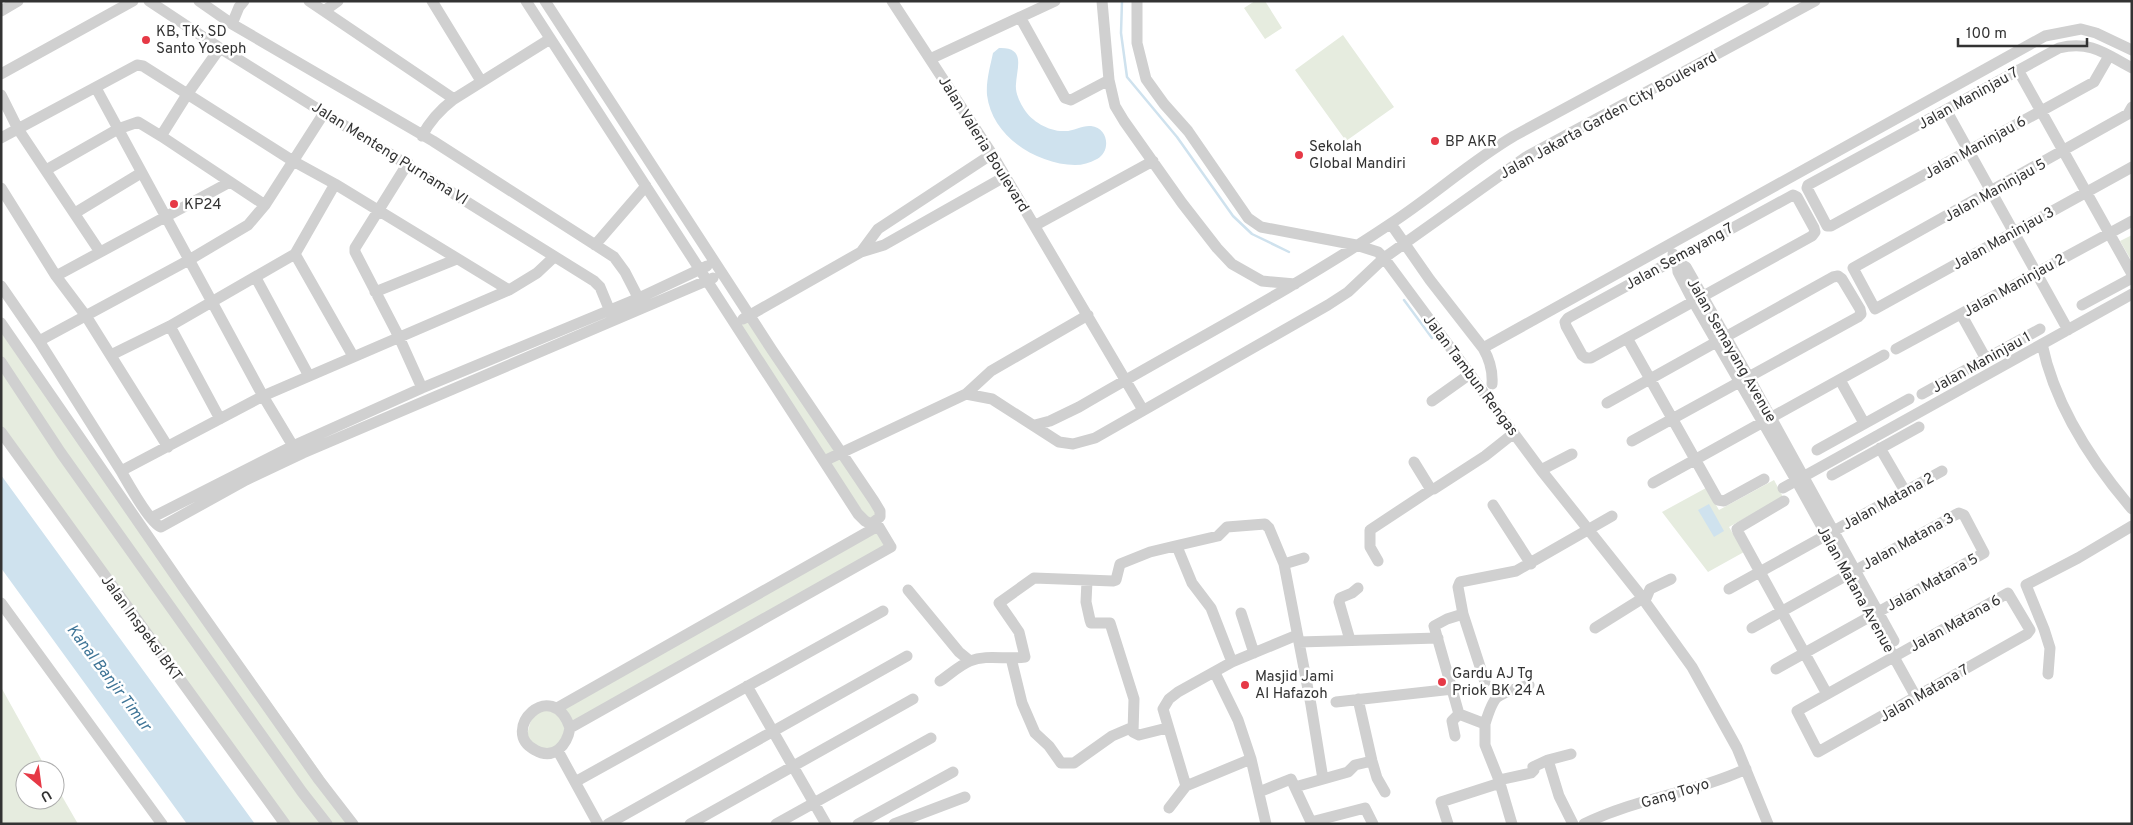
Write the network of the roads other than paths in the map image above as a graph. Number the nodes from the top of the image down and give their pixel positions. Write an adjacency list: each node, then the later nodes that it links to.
1 (18, 1): 17 (street)
2 (133, 1): 29 (street)
3 (149, 1): 23 (street, Jalan Menteng Purnama VI)
4 (199, 1): 20 (street, Jalan Menteng Purnama VI)
5 (244, 1): 20 (street)
6 (309, 1): 18 (street)
7 (338, 1): 18 (street)
8 (432, 1): 31 (street)
9 (526, 1): 22 (street)
10 (545, 1): 21 (street)
11 (892, 1): 26 (street, Jalan Valeria Boulevard)
12 (1055, 1): 19 (street)
13 (1102, 1): 30 (street)
14 (1137, 1): 73 (street, Jalan Tambun Rengas)
15 (1764, 1): 66 (street, Jalan Jakarta Garden City Boulevard)
16 (1816, 1): 71 (street, Jalan Jakarta Garden City Boulevard)
17 (1, 10)
18 (324, 11): 35 (street)
19 (1020, 17): 26 (street); 30 (street)
20 (232, 24): 43 (street, Jalan Menteng Purnama VI)
21 (569, 38): 22 (street); 83 (street)
22 (553, 43): 31 (street); 57 (street)
23 (220, 48): 33 (street); 39 (street, Jalan Menteng Purnama VI)
24 (2132, 50): 74 (street)
25 (2109, 56): 27 (street, Jalan Maninjau 7); 28 (street, Jalan Maninjau 7); 38 (street, Jalan Maninjau 6)
26 (930, 59): 47 (street, Jalan Valeria Boulevard)
27 (2132, 68)
28 (2018, 70): 37 (street, Jalan Maninjau 7); 38 (street)
29 (1, 74)
30 (1109, 80): 49 (street)
31 (481, 81): 35 (street)
32 (96, 88): 33 (street); 40 (street); 41 (street)
33 (188, 93): 42 (street); 48 (street)
34 (1, 95): 40 (street)
35 (454, 99): 43 (street)
36 (2132, 107): 46 (street, Jalan Maninjau 5)
37 (1949, 109): 45 (street); 68 (street, Jalan Maninjau 7)
38 (2041, 111): 45 (street, Jalan Maninjau 6); 46 (street)
39 (324, 113): 48 (street); 50 (street, Jalan Menteng Purnama VI)
40 (18, 129): 44 (street); 52 (street)
41 (118, 129): 42 (street); 52 (street); 53 (street)
42 (161, 136): 55 (street)
43 (422, 136): 72 (street, Jalan Menteng Purnama VI)
44 (1, 138)
45 (1971, 149): 59 (street); 68 (street, Jalan Maninjau 6)
46 (2064, 152): 59 (street, Jalan Maninjau 5); 60 (street)
47 (992, 154): 54 (street, Jalan Valeria Boulevard); 76 (street)
48 (293, 161): 56 (street); 61 (street)
49 (1153, 161): 67 (street, Jalan Valeria Boulevard); 91 (street)
50 (408, 164): 62 (street); 78 (street, Jalan Menteng Purnama VI)
51 (2132, 167): 60 (street, Jalan Maninjau 3)
52 (46, 170): 63 (street)
53 (141, 174): 63 (street); 64 (street)
54 (1006, 176): 67 (street, Jalan Valeria Boulevard); 76 (street)
55 (230, 182): 61 (street); 64 (street)
56 (335, 184): 62 (street); 77 (street)
57 (646, 186): 72 (street); 84 (street)
58 (1, 188): 87 (street)
59 (1994, 190): 69 (street); 100 (street, Jalan Maninjau 5)
60 (2086, 192): 69 (street, Jalan Maninjau 3); 70 (street)
61 (265, 205): 81 (street)
62 (378, 210): 80 (street); 94 (street)
63 (75, 213): 75 (street)
64 (165, 216): 75 (street); 81 (street)
65 (2132, 220): 70 (street, Jalan Maninjau 2)
66 (1391, 224): 71 (street, Jalan Tambun Rengas); 73 (street, Jalan Jakarta Garden City Boulevard)
67 (1036, 225): 104 (street)
68 (1829, 227)
69 (2017, 231): 85 (street); 100 (street, Jalan Maninjau 3)
70 (2109, 233): 85 (street, Jalan Maninjau 2); 88 (street)
71 (1405, 243): 79 (street, Jalan Jakarta Garden City Boulevard); 116 (street, Jalan Tambun Rengas)
72 (596, 245): 98 (street, Jalan Menteng Purnama VI)
73 (1356, 245): 79 (street, Jalan Tambun Rengas); 91 (street, Jalan Jakarta Garden City Boulevard)
74 (1668, 245): 82 (street, Jalan Semayang Avenue); 116 (street)
75 (100, 252): 87 (street)
76 (861, 252): 103 (street)
77 (295, 254): 89 (street); 120 (street)
78 (554, 257): 93 (street); 102 (street, Jalan Menteng Purnama VI)
79 (1384, 258): 123 (street, Jalan Tambun Rengas); 137 (street, Jalan Jakarta Garden City Boulevard)
80 (457, 259): 93 (street); 94 (street)
81 (189, 260): 97 (street); 105 (street)
82 (1676, 260): 96 (street, Jalan Semayang Avenue); 96 (street, Jalan Semayang 7); 112 (street, Jalan Semayang 7)
83 (715, 262): 84 (street); 86 (street)
84 (700, 269): 90 (street); 98 (street)
85 (2039, 271): 101 (street, Jalan Maninjau 2); 109 (street)
86 (723, 274): 90 (street); 103 (street)
87 (56, 276): 105 (street)
88 (2132, 276): 99 (street)
89 (256, 278): 97 (street); 124 (street)
90 (708, 281): 98 (street); 107 (street)
91 (1295, 284): 127 (street, Jalan Jakarta Garden City Boulevard)
92 (1, 286): 114 (street)
93 (509, 290): 111 (street)
94 (375, 292): 111 (street)
95 (2132, 294): 109 (street)
96 (1698, 299): 112 (street); 113 (street, Jalan Semayang Avenue)
97 (212, 303): 108 (street); 133 (street)
98 (641, 303): 102 (street)
99 (2082, 305)
100 (1875, 309)
101 (1961, 314): 117 (street, Jalan Maninjau 2); 121 (street)
102 (612, 315): 130 (street); 171 (street)
103 (750, 315): 107 (street); 151 (street)
104 (1088, 315): 127 (street); 131 (street)
105 (86, 316): 114 (street); 118 (street)
106 (1, 323): 253 (street)
107 (736, 324): 154 (street)
108 (170, 326): 118 (street); 138 (street)
109 (2070, 328): 115 (street)
110 (2040, 329): 121 (street, Jalan Maninjau 1)
111 (399, 337): 120 (street); 130 (street)
112 (1627, 338): 125 (street)
113 (1720, 339): 125 (street); 126 (street, Jalan Semayang Avenue); 126 (street)
114 (39, 340): 157 (street)
115 (2042, 344): 160 (street); 168 (street)
116 (1483, 348): 129 (street, Jalan Tambun Rengas)
117 (1896, 349)
118 (111, 355): 148 (street)
119 (1884, 355): 128 (street)
120 (353, 356): 124 (street)
121 (1986, 359): 132 (street, Jalan Maninjau 1)
122 (1, 362): 252 (street)
123 (1470, 374): 135 (street); 145 (street, Jalan Tambun Rengas)
124 (309, 376): 133 (street)
125 (1650, 379): 136 (street); 139 (street)
126 (1744, 379): 139 (street); 140 (street, Jalan Semayang Avenue)
127 (1125, 380): 137 (street); 142 (street, Jalan Jakarta Garden City Boulevard)
128 (1840, 380): 140 (street); 141 (street)
129 (1492, 384)
130 (422, 388): 147 (street)
131 (966, 394): 142 (street, Jalan Jakarta Garden City Boulevard); 151 (street)
132 (1922, 394)
133 (263, 396): 138 (street); 147 (street)
134 (1909, 399): 141 (street)
135 (1432, 401)
136 (1607, 402)
137 (1143, 410): 142 (street, Jalan Jakarta Garden City Boulevard)
138 (220, 419): 148 (street)
139 (1672, 419): 146 (street); 153 (street)
140 (1767, 419): 153 (street); 160 (street, Jalan Semayang Avenue)
141 (1864, 423): 150 (street)
142 (1034, 425)
143 (1919, 427): 149 (street)
144 (1, 432): 251 (street, Jalan Inspeksi BKT)
145 (1512, 435): 156 (street, Jalan Tambun Rengas); 164 (street)
146 (1632, 442)
147 (293, 446): 171 (street)
148 (168, 447): 157 (street)
149 (1880, 448): 159 (street); 165 (street)
150 (1817, 450)
151 (840, 452): 154 (street); 172 (street)
152 (1572, 454): 156 (street)
153 (1695, 460): 161 (street); 162 (street)
154 (824, 461): 172 (street)
155 (1414, 462): 164 (street)
156 (1541, 470): 174 (street, Jalan Tambun Rengas)
157 (121, 471): 171 (street)
158 (1942, 471): 165 (street, Jalan Matana 2)
159 (1832, 475)
160 (1800, 478): 163 (street); 175 (street, Jalan Matana Avenue)
161 (1764, 479)
162 (1653, 483)
163 (1783, 488)
164 (1432, 489): 178 (street)
165 (1905, 491): 175 (street, Jalan Matana 2)
166 (1784, 501): 181 (street)
167 (1493, 505): 180 (street)
168 (2132, 509)
169 (1959, 513): 182 (street, Jalan Matana 3); 195 (street, Jalan Matana 5)
170 (1612, 516): 174 (street)
171 (151, 518)
172 (877, 524): 221 (street); 225 (street)
173 (2132, 526): 210 (street)
174 (1585, 532): 180 (street); 189 (street, Jalan Tambun Rengas)
175 (1830, 533): 181 (street, Jalan Matana 2); 182 (street, Jalan Matana Avenue)
176 (1175, 546): 179 (street); 184 (street); 207 (street)
177 (1304, 558): 179 (street)
178 (1378, 561)
179 (1284, 564): 199 (street)
180 (1530, 564): 194 (street)
181 (1760, 572): 186 (street, Jalan Matana 2); 192 (street)
182 (1852, 573): 192 (street, Jalan Matana 3); 195 (street, Jalan Matana Avenue)
183 (1671, 579): 189 (street)
184 (1087, 581): 205 (street); 224 (street)
185 (1358, 588): 200 (street)
186 (1729, 589)
187 (908, 590): 206 (street)
188 (2008, 594): 203 (street, Jalan Matana 6); 217 (street, Jalan Matana 7)
189 (1640, 601): 196 (street); 237 (street, Jalan Tambun Rengas)
190 (1, 603): 250 (street)
191 (883, 610): 214 (street)
192 (1782, 612): 197 (street, Jalan Matana 3); 202 (street)
193 (1241, 613): 201 (street)
194 (1464, 614): 198 (street); 212 (street)
195 (1875, 614): 202 (street, Jalan Matana 5); 203 (street, Jalan Matana Avenue)
196 (1595, 628)
197 (1752, 628)
198 (1436, 633): 200 (street); 215 (street)
199 (1298, 639): 200 (street); 201 (street); 239 (street)
200 (1350, 640)
201 (1254, 653): 207 (street)
202 (1804, 654): 208 (street, Jalan Matana 5); 216 (street)
203 (1897, 654): 216 (street, Jalan Matana 6); 217 (street, Jalan Matana Avenue)
204 (907, 656): 227 (street)
205 (1011, 658): 206 (street); 224 (street)
206 (970, 661): 211 (street)
207 (1232, 662): 209 (street)
208 (1776, 669)
209 (1215, 673): 226 (street); 233 (street)
210 (2048, 674)
211 (940, 681)
212 (1485, 682)
213 (1529, 685): 223 (street)
214 (747, 686): 227 (street); 240 (street)
215 (1453, 689): 219 (street); 222 (street)
216 (1827, 694): 231 (street, Jalan Matana 6)
217 (1920, 695): 231 (street, Jalan Matana 7)
218 (913, 699): 236 (street)
219 (1358, 699): 220 (street); 235 (street)
220 (1336, 702)
221 (557, 708): 225 (street); 230 (street)
222 (1459, 714): 223 (street); 228 (street)
223 (1484, 724): 241 (street)
224 (1133, 727): 226 (street)
225 (570, 728): 230 (street)
226 (1168, 728): 242 (street)
227 (773, 731): 236 (street); 255 (street)
228 (1455, 736)
229 (931, 738): 247 (street)
230 (558, 751): 240 (street)
231 (1818, 752)
232 (1572, 754): 234 (street)
233 (1251, 759): 242 (street); 244 (street)
234 (1548, 760): 241 (street); 265 (street)
235 (1372, 761): 239 (street); 245 (street)
236 (793, 766): 247 (street); 256 (street)
237 (1740, 771): 249 (street, Gang Toyo); 267 (street, Jalan Tambun Rengas)
238 (953, 772): 259 (street)
239 (1323, 779): 243 (street)
240 (575, 782): 254 (street)
241 (1500, 782): 263 (street); 264 (street)
242 (1186, 786): 248 (street)
243 (1295, 787): 244 (street); 262 (street)
244 (1259, 792): 261 (street)
245 (1385, 792)
246 (965, 797): 260 (street)
247 (814, 803): 257 (street); 258 (street)
248 (1169, 808)
249 (1606, 820): 266 (street, Gang Toyo)
250 (162, 824)
251 (285, 824)
252 (327, 824)
253 (353, 824)
254 (598, 824)
255 (608, 824)
256 (690, 824)
257 (776, 824)
258 (826, 824)
259 (858, 824)
260 (894, 824)
261 (1266, 824)
262 (1373, 824)
263 (1448, 824)
264 (1512, 824)
265 (1574, 824)
266 (1584, 824)
267 (1768, 824)

